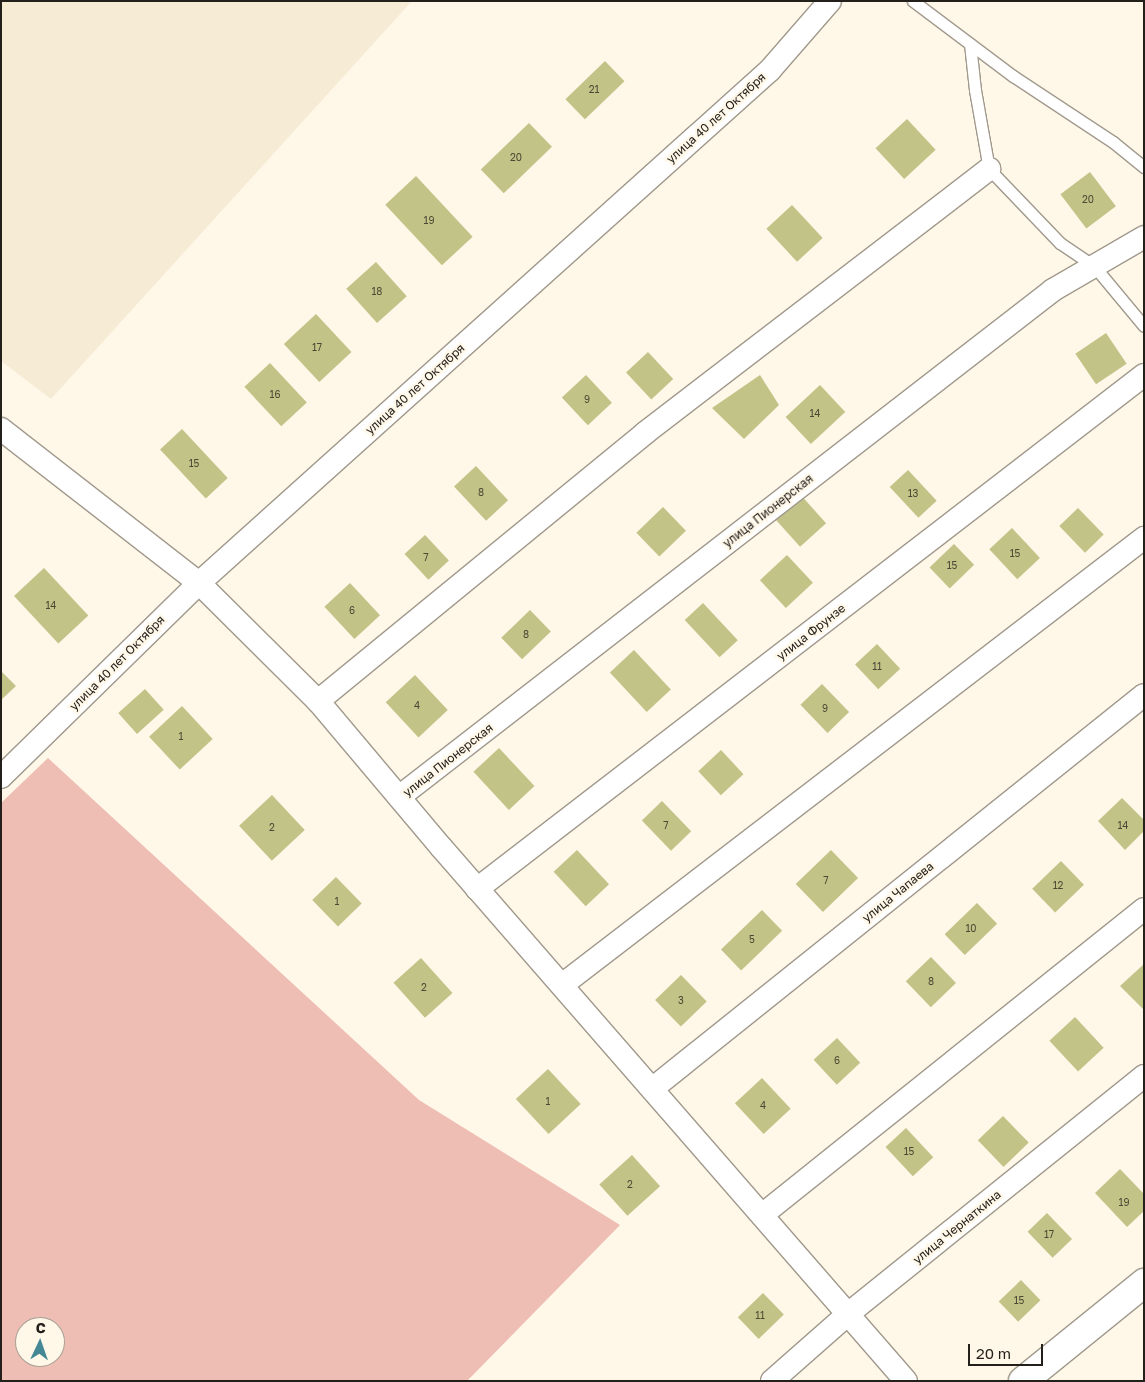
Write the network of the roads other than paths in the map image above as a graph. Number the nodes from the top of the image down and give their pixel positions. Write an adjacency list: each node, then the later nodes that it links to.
1 (830, 1): 12 (street, улица 40 лет Октября)
2 (914, 1): 3 (lane)
3 (970, 44): 4 (lane); 5 (lane)
4 (1144, 168)
5 (989, 169): 7 (lane); 14 (street)
6 (1144, 237): 7 (street, улица Пионерская)
7 (1094, 266): 8 (lane); 16 (street, улица Пионерская)
8 (1144, 326)
9 (1144, 375): 17 (street, улица Фрунзе)
10 (1, 429): 12 (street)
11 (1144, 538): 19 (street)
12 (199, 583): 14 (street); 15 (street, улица 40 лет Октября)
13 (1144, 695): 21 (street, улица Чапаева)
14 (318, 701): 16 (street)
15 (1, 777)
16 (399, 798): 17 (street)
17 (477, 889): 19 (street)
18 (1144, 909): 22 (street)
19 (562, 985): 21 (street)
20 (1144, 1076): 24 (street, улица Чернаткина)
21 (652, 1089): 22 (street)
22 (762, 1216): 24 (street)
23 (1144, 1283): 27 (street)
24 (848, 1314): 25 (street, улица Чернаткина); 26 (street)
25 (772, 1381)
26 (906, 1381)
27 (1023, 1381)

